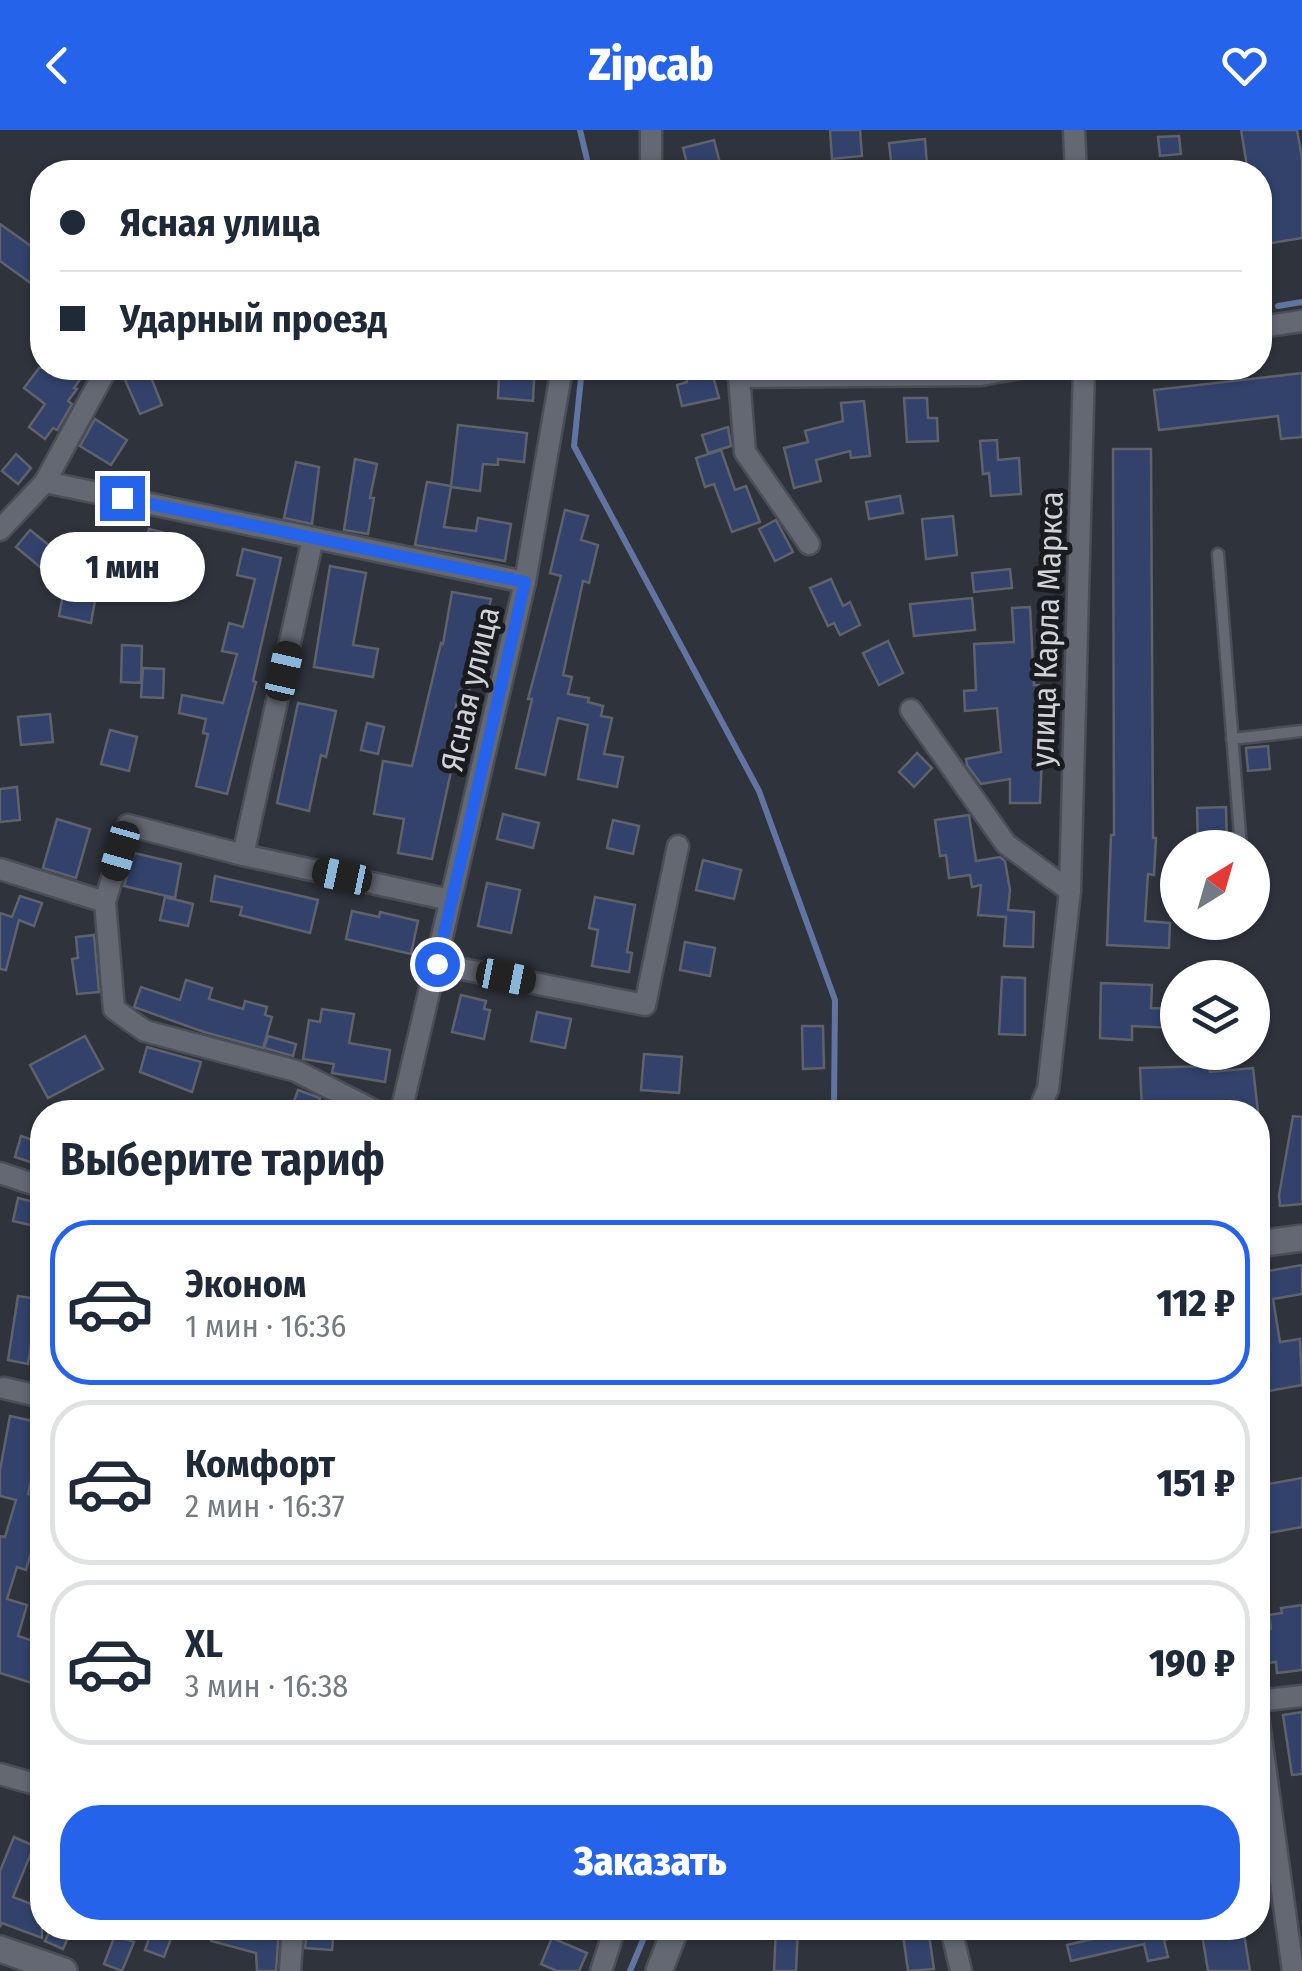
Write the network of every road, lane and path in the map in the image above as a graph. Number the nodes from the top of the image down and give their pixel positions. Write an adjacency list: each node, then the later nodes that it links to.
1 (651, 130): 3 (street)
2 (1074, 130): 4 (street)
3 (651, 160)
4 (1075, 160)
5 (1302, 321): 6 (street)
6 (1272, 325)
7 (100, 380): 11 (street)
8 (560, 380): 16 (street, Ясная улица)
9 (737, 380): 14 (street)
10 (1084, 380): 24 (street, улица Карла Маркса)
11 (45, 482): 12 (street); 13 (street)
12 (0, 530)
13 (314, 538): 16 (street); 22 (street)
14 (810, 544)
15 (1218, 554): 19 (lane)
16 (525, 582): 27 (street, Ясная улица)
17 (911, 710): 24 (street)
18 (1302, 731): 19 (lane)
19 (1232, 739): 20 (lane)
20 (1240, 830)
21 (678, 846): 27 (street)
22 (242, 855): 25 (street); 26 (street)
23 (0, 869): 26 (street)
24 (1070, 891): 30 (street, улица Карла Маркса)
25 (441, 898)
26 (105, 902): 28 (street)
27 (437, 964): 29 (street, Ясная улица)
28 (354, 1100)
29 (403, 1100)
30 (1043, 1100)
31 (0, 1173): 32 (street)
32 (30, 1183)
33 (1302, 1238): 34 (street)
34 (1270, 1242)
35 (4, 1388): 36 (street)
36 (30, 1394)
37 (1302, 1696): 38 (street)
38 (1270, 1700)
39 (0, 1774): 40 (street)
40 (30, 1783)
41 (1270, 1800): 52 (street)
42 (292, 1940): 48 (street)
43 (611, 1940): 49 (street)
44 (671, 1940): 50 (street)
45 (954, 1940): 51 (street)
46 (0, 1949): 47 (street)
47 (64, 1971)
48 (290, 1971)
49 (600, 1971)
50 (659, 1971)
51 (961, 1971)
52 (1294, 1971)

